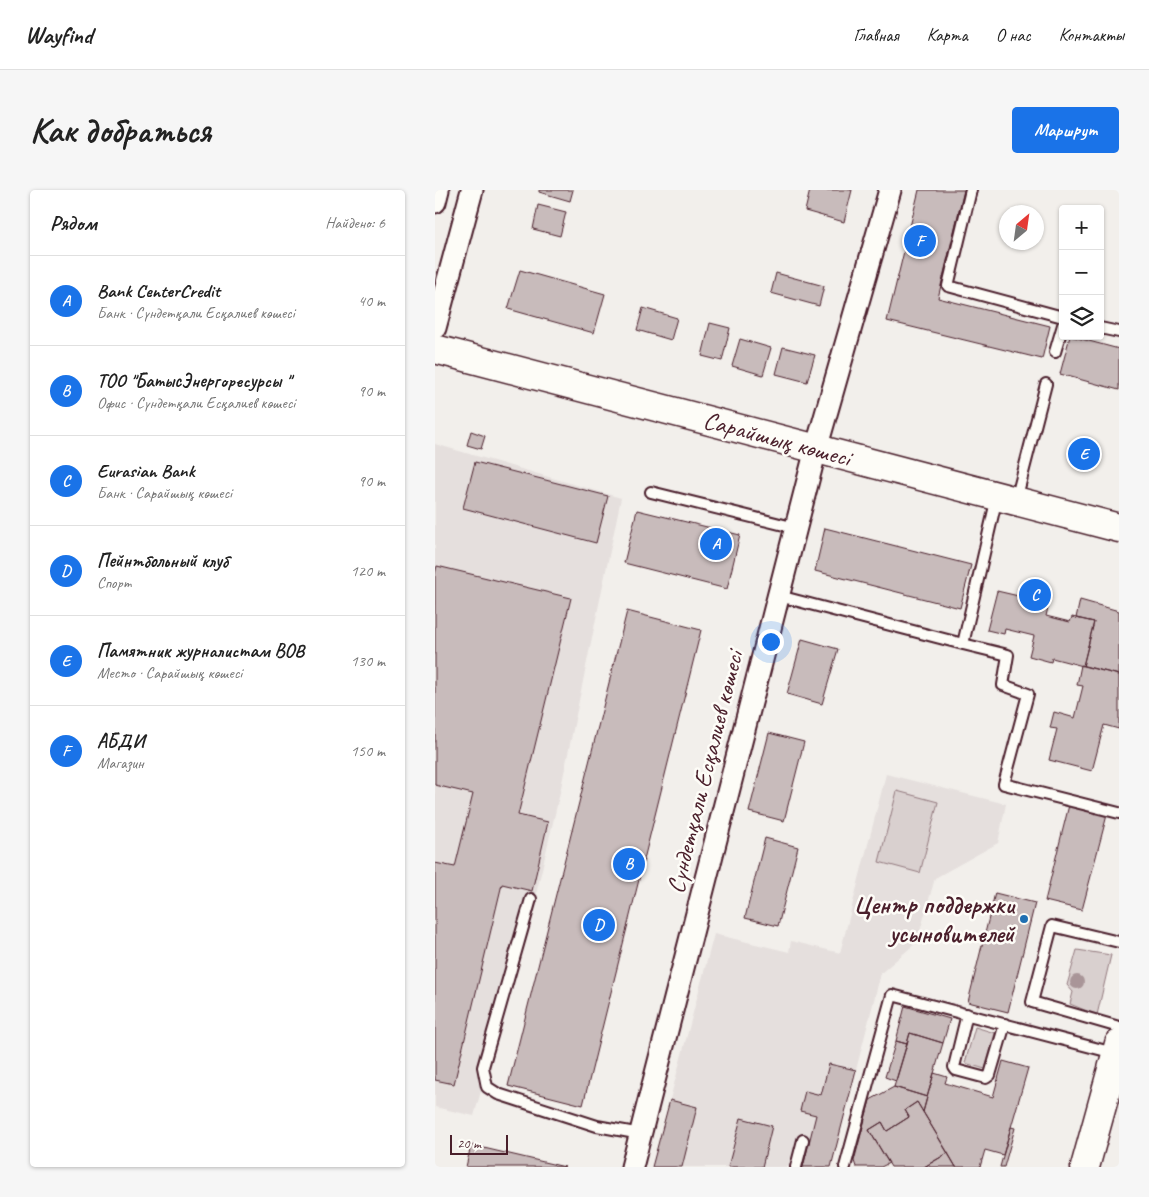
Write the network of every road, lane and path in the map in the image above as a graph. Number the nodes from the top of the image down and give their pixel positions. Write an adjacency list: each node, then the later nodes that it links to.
1 (438, 190): 5 (street)
2 (472, 190): 7 (street)
3 (890, 190): 14 (street, Сүндетқали Есқалиев көшесі)
4 (971, 190): 6 (lane)
5 (435, 202)
6 (1059, 316)
7 (435, 328)
8 (1104, 329): 9 (lane)
9 (1119, 332)
10 (1059, 339): 12 (lane)
11 (435, 349): 14 (street, Сарайшық көшесі)
12 (1055, 352)
13 (1046, 384): 16 (lane)
14 (816, 449): 16 (street, Сарайшық көшесі); 17 (street, Сүндетқали Есқалиев көшесі)
15 (651, 492): 17 (lane)
16 (1007, 498): 18 (street, Сарайшық көшесі); 20 (lane)
17 (796, 528): 19 (street, Сүндетқали Есқалиев көшесі)
18 (1119, 528)
19 (779, 596): 20 (lane); 28 (street, Сүндетқали Есқалиев көшесі)
20 (963, 644): 21 (lane)
21 (1119, 812)
22 (531, 898): 28 (lane)
23 (1119, 942): 26 (lane)
24 (967, 1014): 25 (lane); 25 (lane); 32 (lane)
25 (1005, 1024): 27 (lane)
26 (1119, 1027)
27 (1118, 1049): 33 (street)
28 (641, 1134): 30 (street, Сүндетқали Есқалиев көшесі)
29 (803, 1140): 31 (lane)
30 (632, 1167)
31 (796, 1167)
32 (845, 1167)
33 (1085, 1167)

